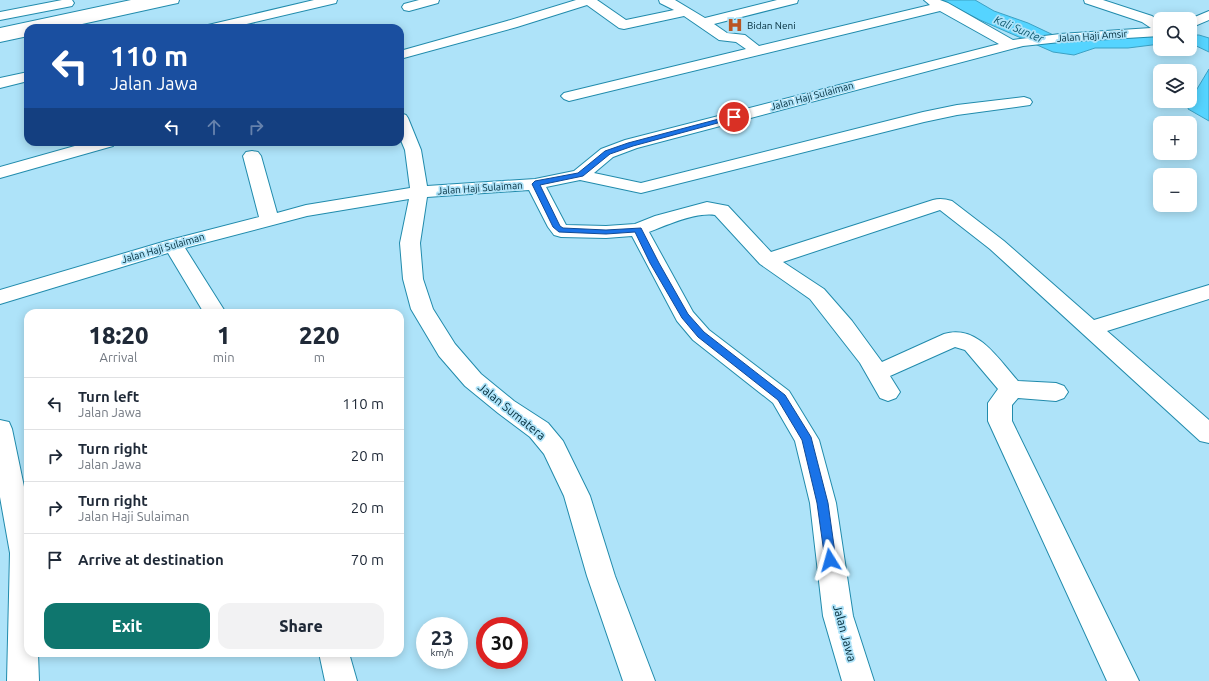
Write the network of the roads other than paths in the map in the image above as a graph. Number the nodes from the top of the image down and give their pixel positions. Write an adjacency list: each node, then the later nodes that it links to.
1 (80, 0): 16 (main road)
2 (149, 0): 19 (main road)
3 (172, 0): 20 (main road)
4 (332, 0): 14 (main road)
5 (433, 0): 12 (main road)
6 (589, 0): 13 (main road); 31 (main road)
7 (665, 0): 13 (main road)
8 (792, 0): 18 (main road)
9 (930, 0): 11 (main road)
10 (1090, 0): 23 (main road)
11 (943, 6): 29 (main road); 30 (main road)
12 (409, 7)
13 (686, 11): 18 (main road)
14 (266, 14): 21 (main road); 22 (main road)
15 (1209, 15): 17 (main road)
16 (0, 16)
17 (1197, 21)
18 (702, 23): 30 (main road)
19 (37, 24)
20 (63, 24)
21 (228, 24)
22 (275, 24)
23 (1153, 24)
24 (24, 27): 26 (main road)
25 (1153, 31): 29 (main road, Jalan Haji Amsir)
26 (0, 32)
27 (24, 33): 28 (main road)
28 (0, 38)
29 (1017, 43): 40 (main road, Jalan Haji Sulaiman)
30 (757, 51): 34 (main road)
31 (404, 54)
32 (24, 77): 33 (main road)
33 (0, 83)
34 (569, 96)
35 (1024, 102): 40 (main road)
36 (404, 128): 42 (main road, Jalan Sumatera)
37 (94, 146): 39 (main road)
38 (252, 156): 43 (main road)
39 (0, 174)
40 (580, 175): 41 (main road, Jalan Haji Sulaiman)
41 (535, 184): 42 (main road, Jalan Haji Sulaiman); 44 (main road)
42 (419, 192): 43 (main road, Jalan Haji Sulaiman); 58 (main road, Jalan Sumatera)
43 (269, 219): 45 (main road, Jalan Haji Sulaiman)
44 (638, 230): 46 (main road); 59 (main road, Jalan Jawa)
45 (173, 245): 48 (main road, Jalan Haji Sulaiman); 49 (main road)
46 (767, 260): 50 (main road); 51 (main road)
47 (1209, 292): 50 (main road)
48 (0, 297)
49 (213, 309)
50 (1091, 328): 54 (main road)
51 (1012, 389): 52 (main road); 60 (main road)
52 (1056, 392)
53 (1, 434): 56 (main road)
54 (1209, 434)
55 (335, 657): 57 (main road)
56 (23, 681)
57 (341, 681)
58 (638, 681)
59 (858, 681)
60 (1123, 681)

